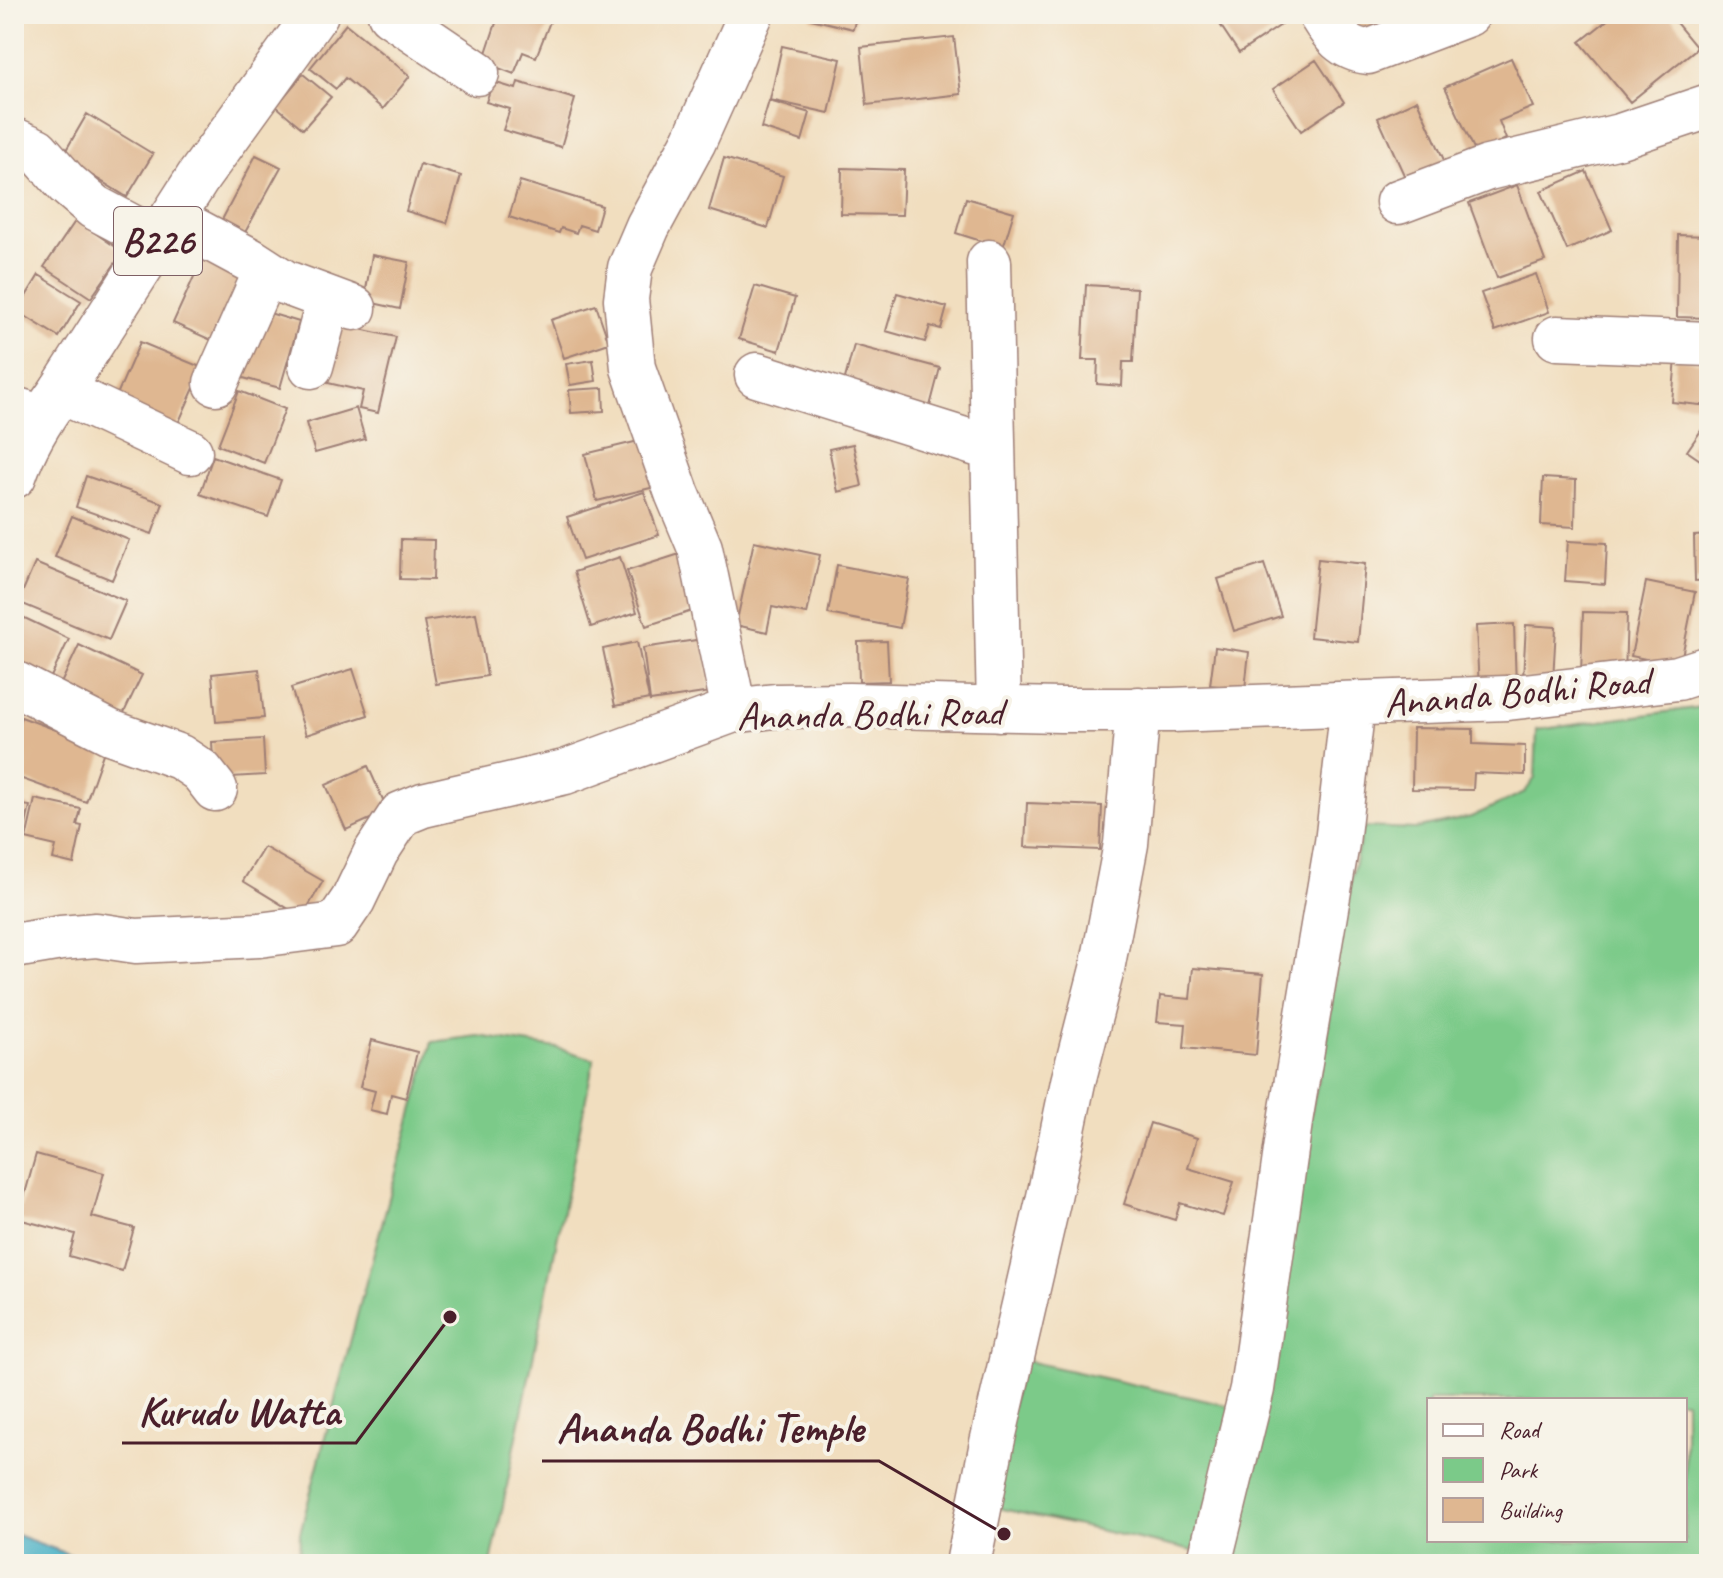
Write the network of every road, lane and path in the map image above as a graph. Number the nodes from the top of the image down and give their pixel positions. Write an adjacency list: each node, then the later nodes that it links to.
1 (316, 14): 10 (street, B226)
2 (390, 14): 6 (street)
3 (751, 14): 26 (street)
4 (1320, 14): 5 (street)
5 (1468, 14)
6 (477, 73)
7 (1709, 106): 9 (street)
8 (14, 140): 10 (street)
9 (1398, 202)
10 (165, 230): 12 (street); 18 (street, B226)
11 (989, 262): 19 (street)
12 (266, 271): 15 (street); 17 (street)
13 (1557, 338): 14 (street)
14 (1709, 344)
15 (311, 366)
16 (757, 375): 19 (street)
17 (216, 383)
18 (28, 431): 20 (street)
19 (993, 449): 24 (street)
20 (190, 452)
21 (1709, 668): 23 (street, Ananda Bodhi Road)
22 (14, 683): 27 (street)
23 (1353, 704): 25 (street, Ananda Bodhi Road); 30 (street)
24 (999, 709): 25 (street, Ananda Bodhi Road); 26 (street, Ananda Bodhi Road)
25 (1138, 709): 29 (street)
26 (731, 711): 28 (street, Ananda Bodhi Road)
27 (215, 789)
28 (14, 946)
29 (968, 1564)
30 (1209, 1564)

